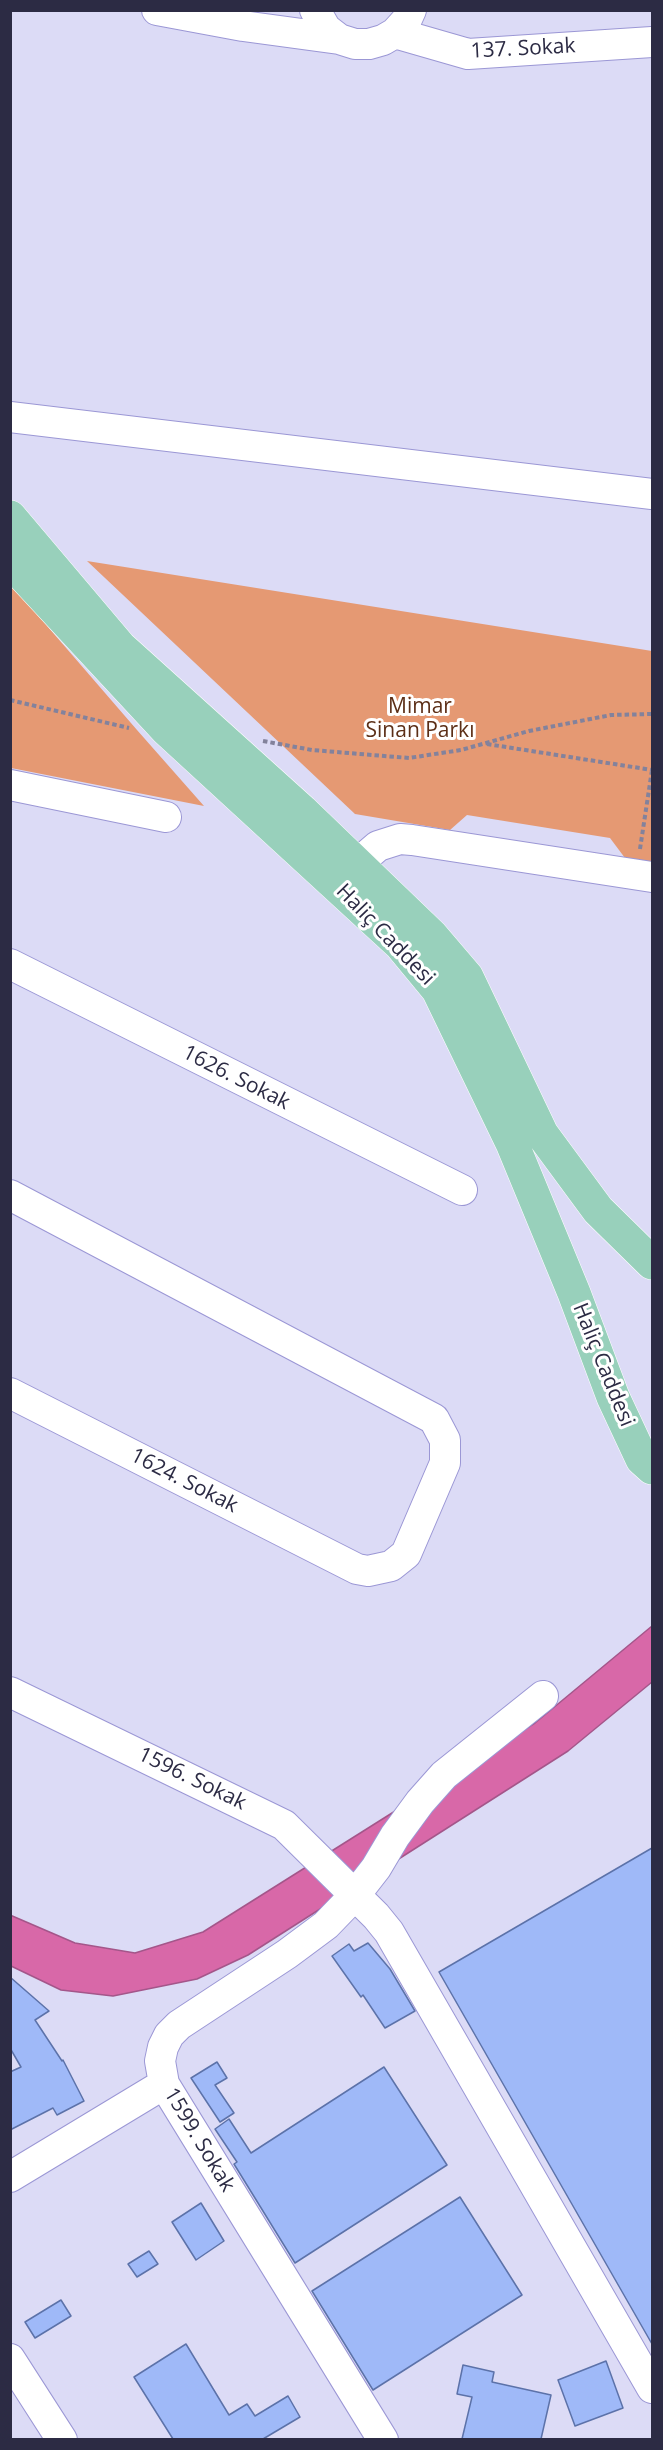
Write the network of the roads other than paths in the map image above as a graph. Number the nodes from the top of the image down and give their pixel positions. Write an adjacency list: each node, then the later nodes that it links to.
1 (157, 10): 3 (street)
2 (315, 10): 5 (street)
3 (253, 18): 5 (street)
4 (403, 22): 5 (street); 6 (street, 137. Sokak)
5 (339, 39)
6 (652, 42)
7 (10, 417): 8 (street)
8 (652, 495)
9 (10, 517): 13 (main road, Haliç Caddesi)
10 (10, 561): 20 (main road, Haliç Caddesi)
11 (10, 785): 12 (street)
12 (166, 817)
13 (357, 864): 14 (street); 18 (main road, Haliç Caddesi)
14 (652, 877)
15 (10, 964): 16 (street, 1626. Sokak)
16 (462, 1190)
17 (10, 1195): 19 (street, 1624. Sokak)
18 (652, 1263)
19 (10, 1393)
20 (652, 1468)
21 (10, 1692): 23 (street, 1596. Sokak)
22 (543, 1696): 23 (street, 1599. Sokak)
23 (355, 1895): 24 (street, 1599. Sokak); 27 (street, 1596. Sokak)
24 (164, 2084): 25 (street); 29 (street, 1599. Sokak)
25 (10, 2177)
26 (10, 2359): 28 (street)
27 (652, 2388)
28 (62, 2439)
29 (383, 2439)

